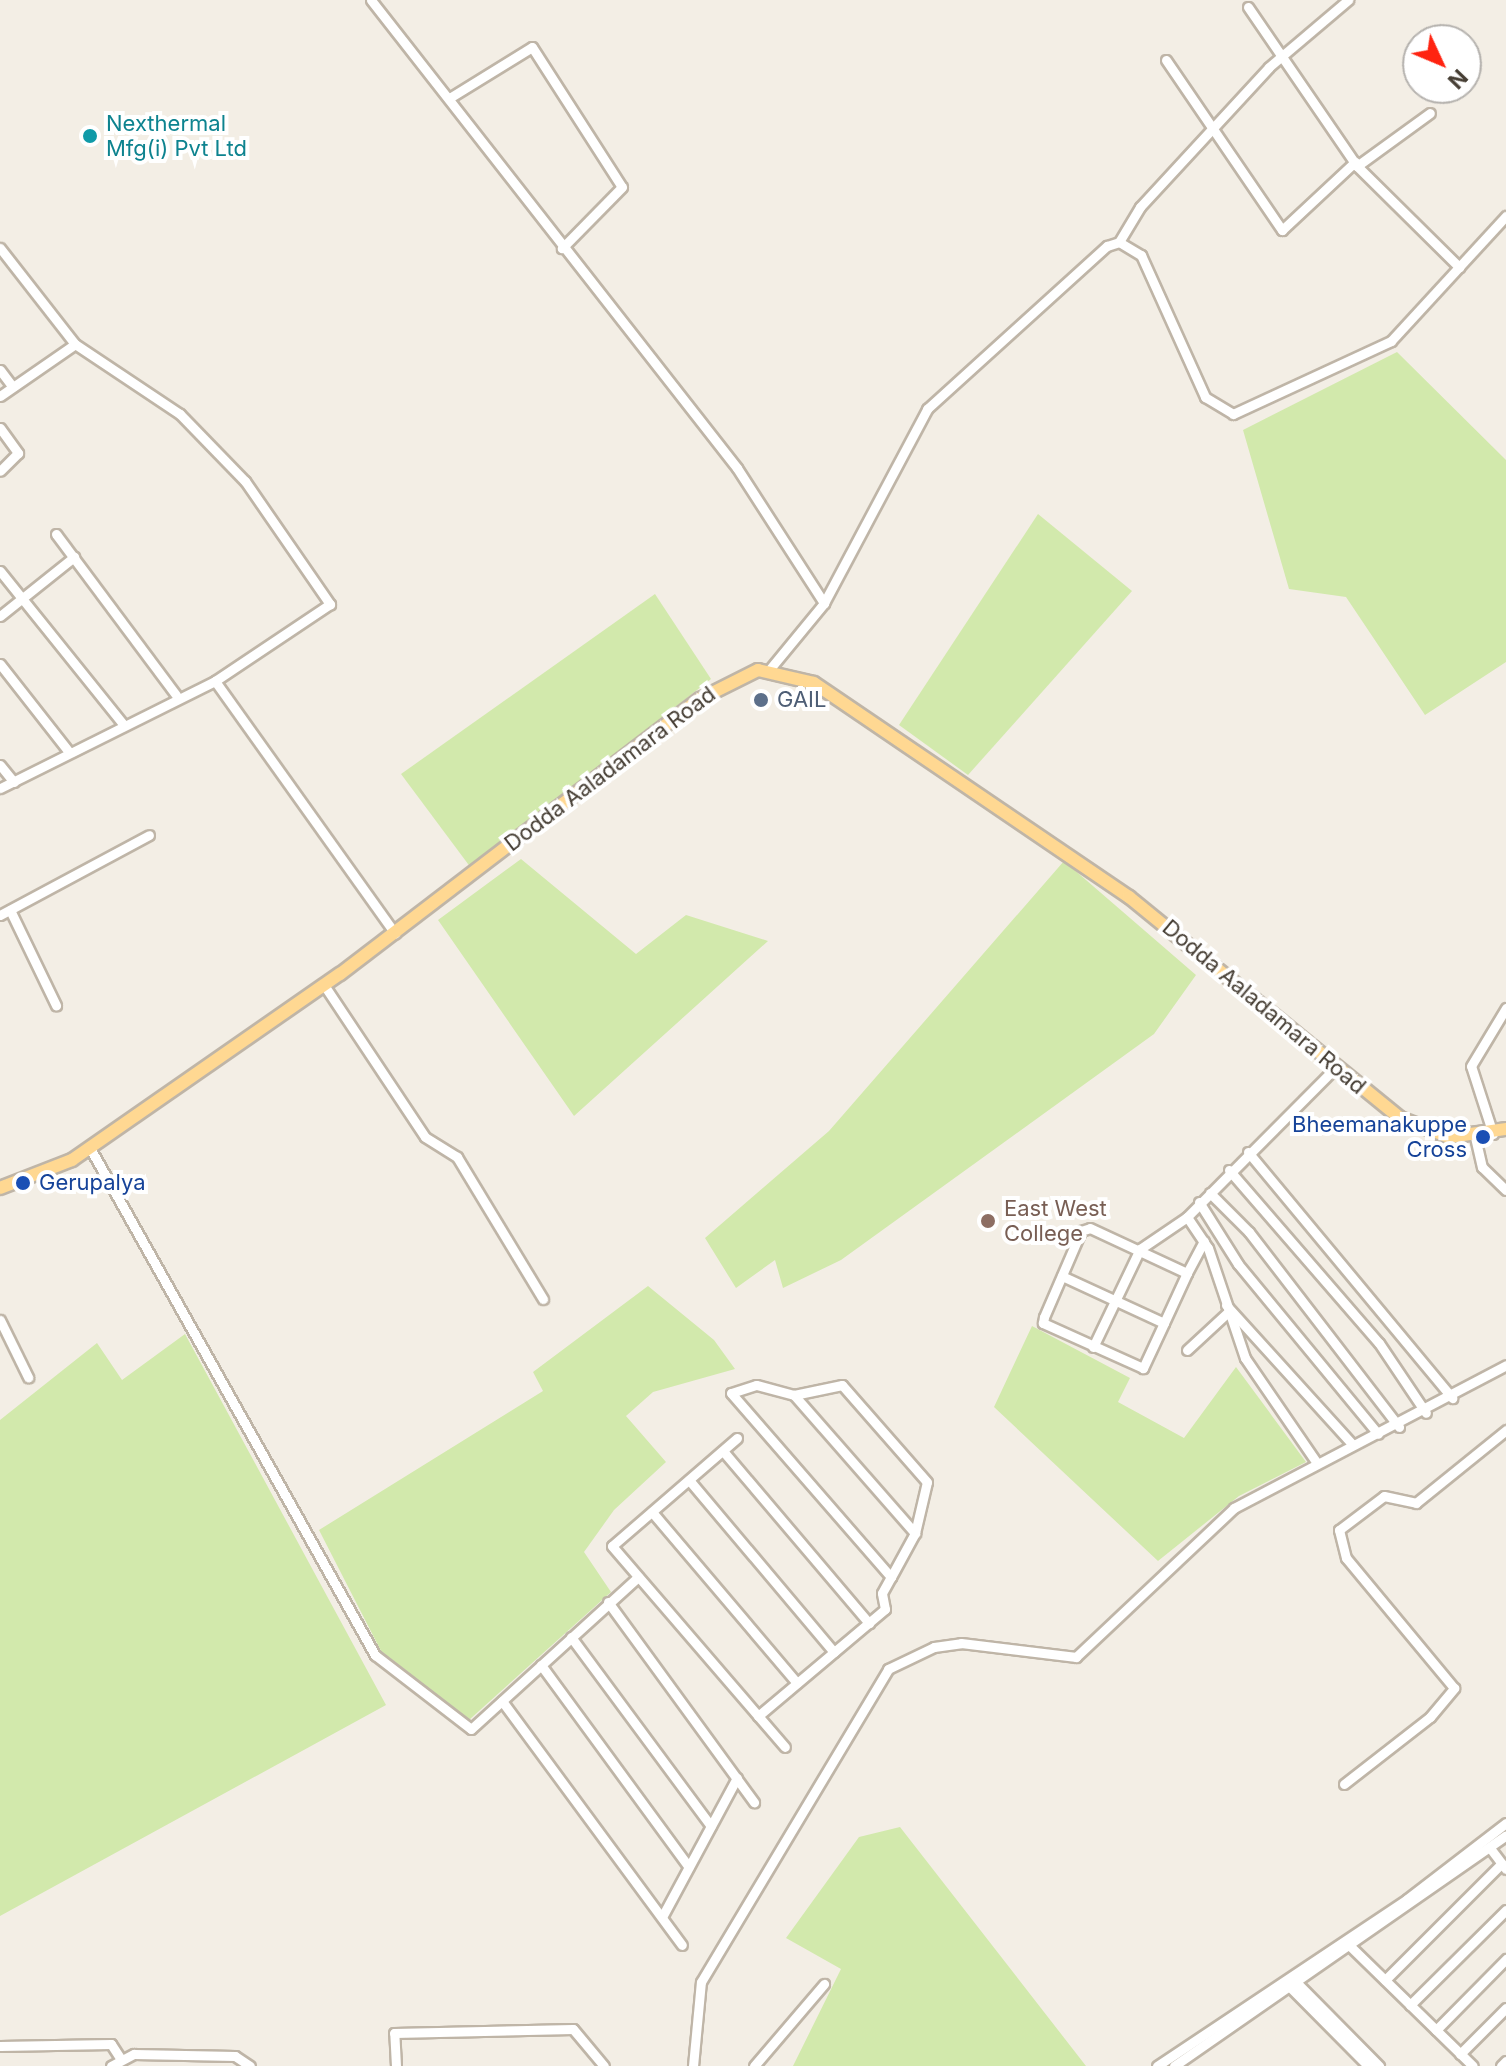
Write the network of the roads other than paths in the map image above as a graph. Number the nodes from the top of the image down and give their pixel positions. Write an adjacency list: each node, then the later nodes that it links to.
1 (371, 0): 6 (street)
2 (1348, 0): 4 (street)
3 (1248, 7): 4 (street)
4 (1284, 54): 8 (street); 9 (street)
5 (1166, 60): 8 (street)
6 (451, 97): 13 (street); 13 (street)
7 (1430, 113): 9 (street)
8 (1212, 129): 9 (street); 11 (street)
9 (1356, 164): 14 (street)
10 (1506, 216): 14 (street)
11 (1119, 242): 14 (street); 25 (street)
12 (0, 248): 15 (street)
13 (562, 248): 25 (street)
14 (1459, 267)
15 (75, 344): 17 (street); 29 (street)
16 (0, 370): 17 (street)
17 (13, 387): 18 (street)
18 (0, 396)
19 (0, 428): 20 (street)
20 (0, 471)
21 (56, 534): 22 (street)
22 (74, 557): 24 (street); 30 (street)
23 (0, 571): 24 (street)
24 (22, 598): 26 (street); 31 (street)
25 (824, 603): 28 (street)
26 (0, 616)
27 (0, 664): 32 (street)
28 (769, 670): 39 (main road, Dodda Aaladamara Road); 43 (main road, Dodda Aaladamara Road)
29 (215, 681): 30 (street); 39 (street)
30 (176, 695): 31 (street)
31 (122, 723): 32 (street)
32 (69, 752): 34 (street)
33 (0, 765): 34 (street)
34 (14, 782): 35 (street)
35 (0, 788)
36 (149, 835): 37 (street)
37 (10, 910): 38 (street); 41 (street)
38 (0, 915)
39 (395, 933): 40 (main road, Dodda Aaladamara Road)
40 (324, 985): 47 (main road, Dodda Aaladamara Road); 59 (street)
41 (56, 1005)
42 (1506, 1008): 45 (street)
43 (1335, 1068): 46 (main road, Dodda Aaladamara Road); 48 (street)
44 (1506, 1129): 45 (main road, Dodda Aaladamara Road)
45 (1493, 1134): 46 (main road, Dodda Aaladamara Road)
46 (1475, 1137): 51 (street)
47 (90, 1148): 50 (main road, Dodda Aaladamara Road); 89 (street)
48 (1248, 1152): 49 (street); 69 (street)
49 (1229, 1170): 52 (street); 70 (street)
50 (0, 1188)
51 (1506, 1190)
52 (1210, 1193): 53 (street); 71 (street)
53 (1199, 1202): 54 (street); 73 (street)
54 (1187, 1217): 55 (street); 56 (street)
55 (1204, 1241): 57 (street); 61 (street)
56 (1138, 1252): 57 (street); 58 (street); 60 (street)
57 (1187, 1273): 63 (street)
58 (1062, 1276): 60 (street); 64 (street)
59 (543, 1299)
60 (1114, 1300): 63 (street); 64 (street)
61 (1227, 1308): 65 (street); 75 (street); 77 (street)
62 (0, 1320): 67 (street)
63 (1164, 1323): 64 (street)
64 (1093, 1347)
65 (1187, 1350)
66 (1506, 1365): 69 (street)
67 (28, 1377)
68 (794, 1395): 80 (street); 80 (street); 82 (street)
69 (1452, 1398): 70 (street)
70 (1426, 1413): 71 (street)
71 (1399, 1427): 73 (street)
72 (1506, 1430): 93 (street)
73 (1378, 1434): 75 (street)
74 (737, 1438): 76 (street)
75 (1352, 1444): 77 (street)
76 (723, 1451): 78 (street); 84 (street)
77 (1317, 1463): 120 (street)
78 (689, 1480): 79 (street); 86 (street)
79 (652, 1512): 81 (street); 88 (street)
80 (915, 1533): 82 (street)
81 (638, 1577): 83 (street); 90 (street)
82 (891, 1577): 84 (street)
83 (608, 1602): 85 (street); 92 (street)
84 (869, 1623): 86 (street)
85 (571, 1637): 87 (street); 96 (street)
86 (834, 1652): 88 (street)
87 (541, 1665): 89 (street); 100 (street)
88 (797, 1683): 90 (street)
89 (502, 1701): 102 (street)
90 (758, 1716): 91 (street)
91 (785, 1747)
92 (737, 1778): 94 (street); 96 (street)
93 (1344, 1784)
94 (754, 1802)
95 (1506, 1823): 107 (street)
96 (711, 1826): 100 (street)
97 (1506, 1835): 98 (street)
98 (1490, 1848): 99 (street); 104 (street)
99 (1504, 1866): 106 (street)
100 (689, 1867): 102 (street)
101 (1506, 1910): 109 (street)
102 (662, 1917): 103 (street)
103 (682, 1945)
104 (1351, 1947): 106 (street); 107 (street)
105 (1506, 1959): 111 (street)
106 (1385, 1980): 109 (street)
107 (1290, 1981): 122 (street); 123 (street); 124 (street); 125 (street)
108 (824, 1984): 121 (street)
109 (1410, 2005): 111 (street)
110 (1506, 2008): 113 (street)
111 (1436, 2030): 113 (street)
112 (0, 2046): 114 (street)
113 (1460, 2054): 126 (street)
114 (120, 2058): 116 (street); 117 (street)
115 (1506, 2061): 127 (street)
116 (111, 2066)
117 (250, 2066)
118 (396, 2066): 119 (street)
119 (604, 2066)
120 (693, 2066)
121 (754, 2066)
122 (1157, 2066)
123 (1174, 2066)
124 (1368, 2066)
125 (1379, 2066)
126 (1473, 2066)
127 (1501, 2066)

